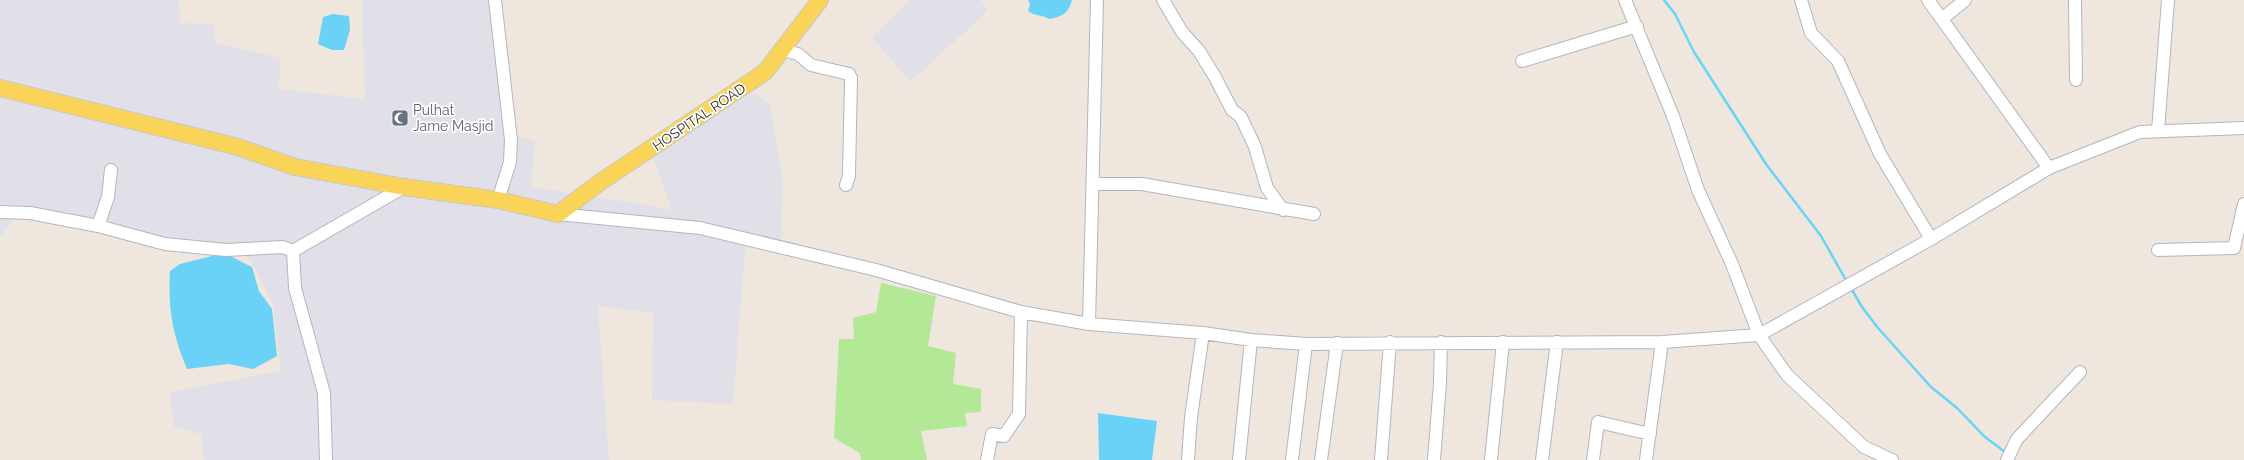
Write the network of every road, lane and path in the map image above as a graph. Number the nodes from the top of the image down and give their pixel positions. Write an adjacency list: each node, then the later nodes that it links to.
1 (495, 0): 24 (street)
2 (820, 0): 13 (main road, HOSPITAL ROAD)
3 (1097, 0): 21 (street)
4 (1163, 0): 26 (street)
5 (1625, 0): 12 (street)
6 (1800, 0): 31 (street)
7 (1928, 0): 11 (street)
8 (1965, 0): 11 (street)
9 (2075, 0): 15 (street)
10 (2168, 0): 18 (street)
11 (1942, 19): 19 (street)
12 (1637, 26): 14 (street); 37 (street)
13 (783, 50): 22 (street); 28 (main road, HOSPITAL ROAD)
14 (1522, 61)
15 (2076, 80)
16 (0, 88): 23 (main road)
17 (2244, 128): 18 (street)
18 (2158, 131): 19 (street)
19 (2049, 168): 31 (street)
20 (111, 170): 30 (street)
21 (1093, 184): 26 (street); 35 (street)
22 (846, 185)
23 (404, 187): 24 (main road); 33 (street)
24 (498, 200): 28 (main road)
25 (2244, 204): 32 (street)
26 (1283, 210): 29 (street)
27 (0, 212): 30 (street)
28 (558, 214): 34 (street)
29 (1314, 214)
30 (98, 226): 33 (street)
31 (1931, 238): 37 (street)
32 (2158, 250)
33 (293, 251): 48 (street)
34 (1020, 312): 35 (street); 49 (street)
35 (1089, 324): 36 (street)
36 (1204, 333): 38 (street); 50 (street)
37 (1759, 336): 43 (street); 60 (street)
38 (1251, 340): 44 (street); 51 (street)
39 (1390, 342): 40 (street); 45 (street); 54 (street)
40 (1441, 342): 41 (street); 55 (street)
41 (1503, 342): 42 (street); 56 (street)
42 (1557, 342): 43 (street); 57 (street)
43 (1662, 342): 47 (street)
44 (1306, 344): 45 (street); 52 (street)
45 (1337, 344): 53 (street)
46 (2080, 372): 61 (street)
47 (1650, 434): 58 (street); 59 (street)
48 (326, 460)
49 (987, 460)
50 (1188, 460)
51 (1239, 460)
52 (1292, 460)
53 (1321, 460)
54 (1382, 460)
55 (1434, 460)
56 (1491, 460)
57 (1542, 460)
58 (1593, 460)
59 (1646, 460)
60 (1892, 460)
61 (2007, 460)

